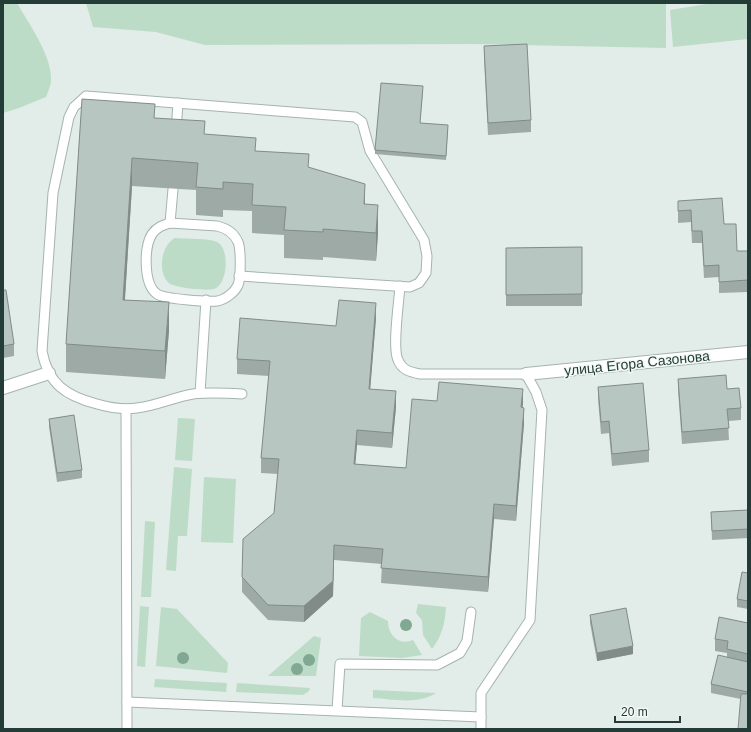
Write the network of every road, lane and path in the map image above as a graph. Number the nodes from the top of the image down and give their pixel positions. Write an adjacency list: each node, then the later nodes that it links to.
1 (178, 103): 2 (lane); 6 (lane); 9 (lane)
2 (176, 140)
3 (172, 189): 4 (lane)
4 (170, 223): 5 (lane); 7 (lane)
5 (239, 276): 6 (lane); 7 (lane)
6 (400, 286): 10 (lane)
7 (206, 300): 12 (lane)
8 (748, 352): 10 (street, улица Егора Сазонова)
9 (49, 373): 11 (street); 14 (lane)
10 (526, 374): 18 (lane)
11 (3, 388)
12 (200, 393): 13 (lane); 14 (lane)
13 (242, 394)
14 (126, 409): 16 (lane)
15 (471, 612): 17 (lane)
16 (127, 702): 17 (lane); 19 (lane)
17 (337, 710): 18 (lane)
18 (481, 717): 20 (lane)
19 (127, 729)
20 (481, 729)

